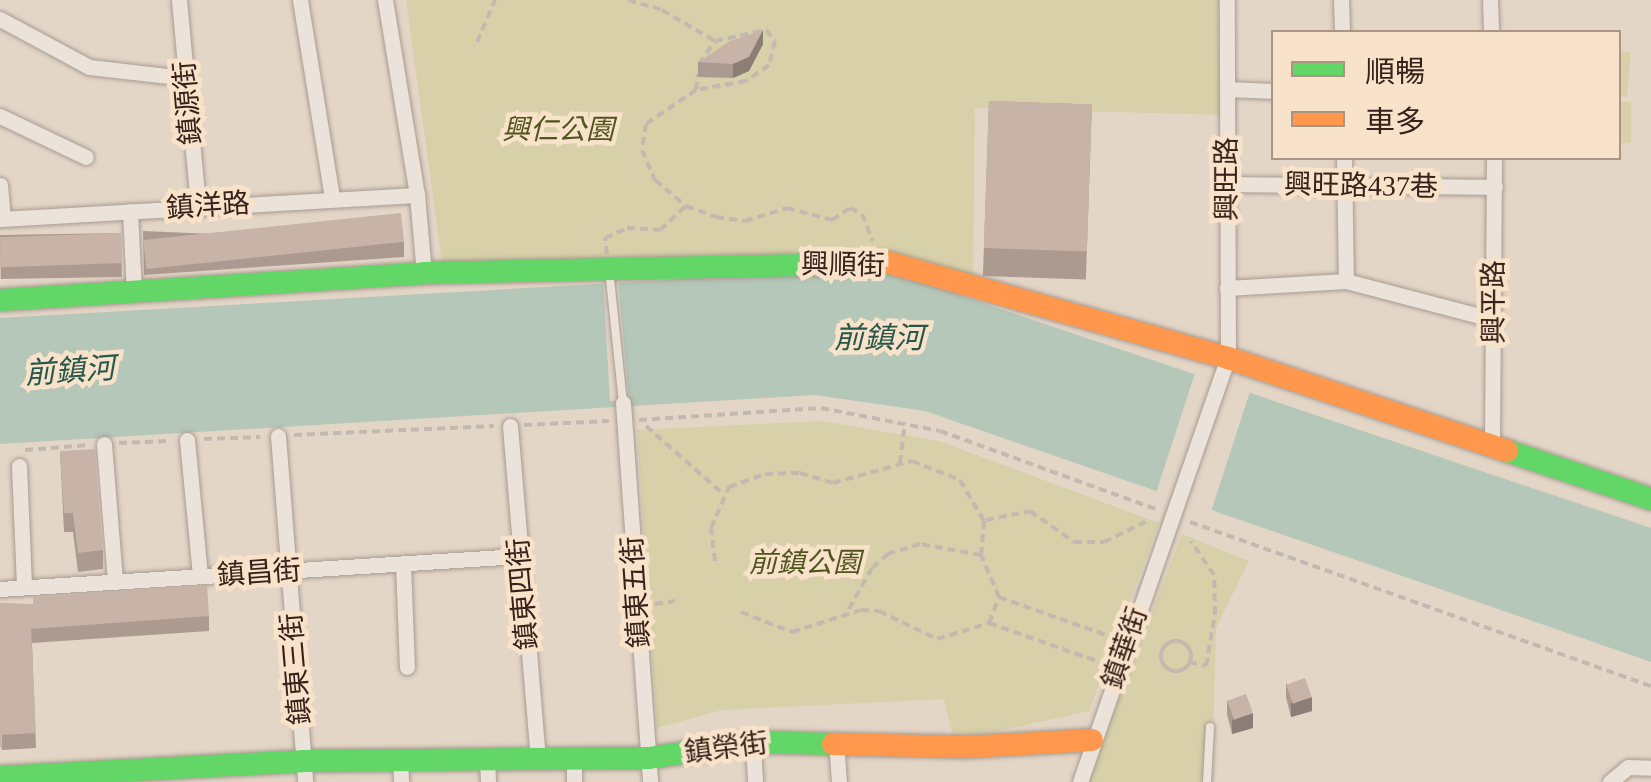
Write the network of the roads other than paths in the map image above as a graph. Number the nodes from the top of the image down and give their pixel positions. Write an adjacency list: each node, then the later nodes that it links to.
1 (179, 0): 10 (street, 鎮源街)
2 (300, 0): 22 (street)
3 (386, 0): 21 (street)
4 (1226, 0): 11 (street, 興旺路)
5 (1342, 0): 8 (street)
6 (1490, 0): 9 (street)
7 (0, 19): 10 (street)
8 (1342, 30)
9 (1491, 30)
10 (186, 78): 23 (street, 鎮源街)
11 (1227, 89): 12 (street); 17 (street, 興旺路)
12 (1271, 91)
13 (0, 116): 14 (street)
14 (86, 157)
15 (1344, 160): 20 (street)
16 (1494, 160): 19 (street, 興平路)
17 (1227, 184): 20 (street, 興旺路437巷); 29 (street, 興旺路)
18 (0, 186): 25 (street)
19 (1494, 187): 20 (street, 興旺路437巷); 32 (street, 興平路)
20 (1344, 188): 28 (street)
21 (416, 195): 22 (street, 鎮洋路); 26 (street)
22 (332, 198): 23 (street, 鎮洋路)
23 (198, 206): 24 (street, 鎮洋路)
24 (130, 210): 25 (street, 鎮洋路); 30 (street)
25 (2, 219)
26 (424, 272): 27 (street, 興順街); 30 (street, 興順街)
27 (610, 276): 33 (street, 興順街); 34 (lane)
28 (1346, 280): 29 (street); 32 (street)
29 (1228, 288): 33 (street, 興旺路)
30 (134, 292): 31 (street, 興順街)
31 (0, 300)
32 (1495, 320): 39 (street, 興平路)
33 (1228, 358): 39 (street, 興順街); 52 (street, 鎮華街)
34 (623, 403): 56 (street, 鎮東五街)
35 (510, 426): 42 (street, 鎮東四街)
36 (278, 436): 44 (street, 鎮東三街)
37 (187, 440): 45 (street)
38 (104, 444): 46 (street)
39 (1492, 446): 41 (street, 興順街)
40 (18, 458): 47 (street)
41 (1651, 499)
42 (519, 556): 43 (street, 鎮昌街); 54 (street, 鎮東四街)
43 (404, 564): 44 (street, 鎮昌街); 49 (street)
44 (288, 571): 45 (street, 鎮昌街); 57 (street, 鎮東三街)
45 (200, 576): 46 (street, 鎮昌街)
46 (115, 582): 47 (street, 鎮昌街)
47 (24, 588): 48 (street, 鎮昌街)
48 (0, 589)
49 (407, 668)
50 (1210, 727): 68 (lane)
51 (836, 740): 52 (street, 鎮榮街); 53 (street, 鎮榮街); 66 (street)
52 (1092, 740): 67 (street, 鎮華街)
53 (753, 742): 56 (street, 鎮榮街); 65 (street)
54 (538, 762): 59 (street, 鎮榮街); 60 (street, 鎮榮街)
55 (1651, 768): 69 (street)
56 (649, 770): 59 (street, 鎮榮街)
57 (304, 771): 58 (street, 鎮榮街); 61 (street, 鎮榮街)
58 (400, 771): 60 (street, 鎮榮街)
59 (574, 771)
60 (488, 772)
61 (221, 774): 62 (street, 鎮榮街)
62 (131, 776): 64 (street, 鎮榮街)
63 (0, 777): 64 (street, 鎮榮街)
64 (42, 778)
65 (754, 782)
66 (839, 782)
67 (1080, 782)
68 (1208, 782)
69 (1610, 782)

